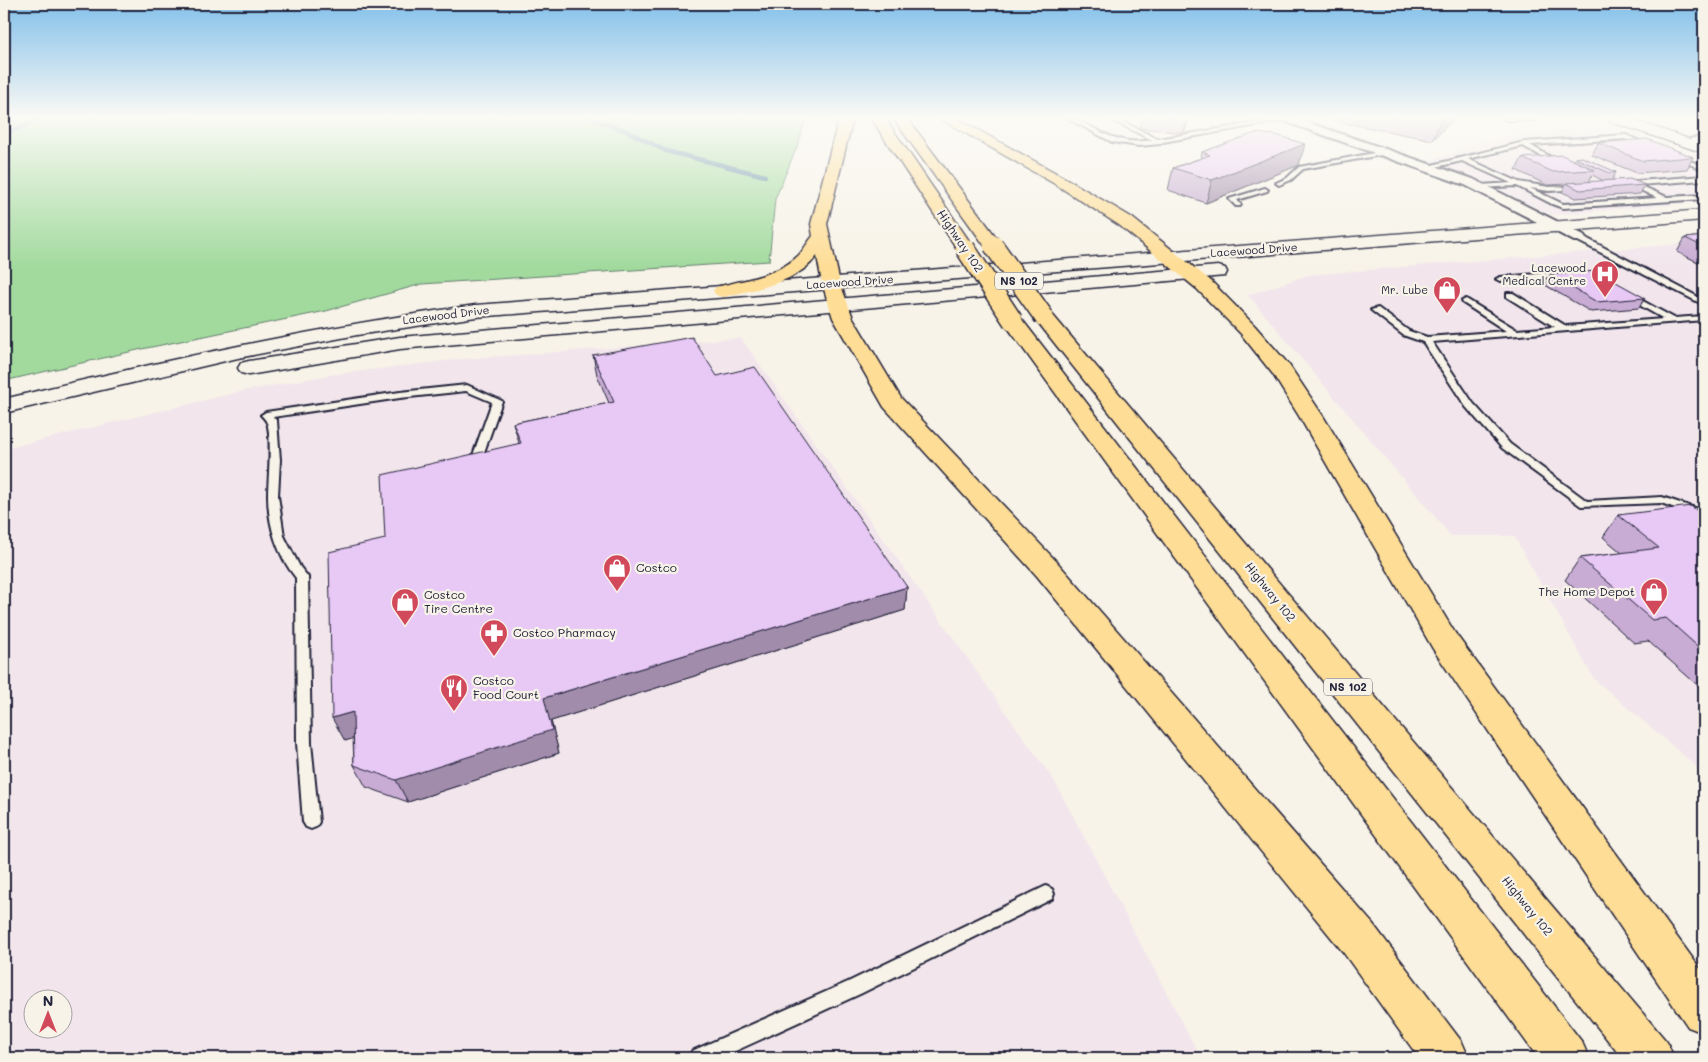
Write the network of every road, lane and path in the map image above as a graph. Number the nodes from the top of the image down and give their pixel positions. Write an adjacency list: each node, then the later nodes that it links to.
1 (833, 168): 22 (highway)
2 (911, 168): 37 (highway, Highway 102 / NS 102, bridge)
3 (937, 168): 37 (highway, Highway 102 / NS 102, bridge)
4 (1034, 168): 25 (highway)
5 (1303, 168): 9 (lane)
6 (1429, 168): 14 (street)
7 (1482, 168): 11 (lane)
8 (1704, 178): 10 (lane)
9 (1280, 183)
10 (1631, 183): 12 (lane); 17 (lane)
11 (1519, 184): 13 (lane); 14 (lane); 17 (lane)
12 (1613, 184)
13 (1586, 186)
14 (1481, 187): 20 (street)
15 (1265, 190): 18 (lane)
16 (1704, 197): 17 (lane)
17 (1667, 199)
18 (1238, 205)
19 (1704, 215): 20 (main road, Lacewood Drive)
20 (1559, 227): 23 (street); 25 (main road, Lacewood Drive)
21 (1704, 227): 23 (main road)
22 (820, 238): 29 (highway); 31 (highway)
23 (1579, 238): 24 (main road); 34 (lane)
24 (1337, 261)
25 (1181, 266): 26 (main road, Lacewood Drive); 31 (main road, Lacewood Drive); 31 (main road, Lacewood Drive); 48 (highway)
26 (1230, 271)
27 (1579, 273): 28 (lane)
28 (1500, 279)
29 (723, 291): 31 (main road, Lacewood Drive); 42 (main road, Lacewood Drive)
30 (1622, 292): 38 (lane)
31 (834, 294): 43 (main road, Lacewood Drive); 50 (highway)
32 (1510, 295): 39 (lane)
33 (1466, 301): 40 (lane)
34 (1704, 303)
35 (1375, 310): 41 (lane)
36 (1704, 318): 38 (lane)
37 (1029, 319): 51 (highway, Highway 102 / NS 102); 52 (highway, Highway 102 / NS 102)
38 (1672, 320): 39 (lane)
39 (1564, 329): 40 (lane)
40 (1515, 333): 41 (lane)
41 (1426, 340): 45 (lane)
42 (4, 406)
43 (4, 423)
44 (477, 458): 46 (lane)
45 (1704, 515)
46 (311, 822)
47 (1046, 894): 49 (lane)
48 (1704, 1011)
49 (699, 1058)
50 (1446, 1058)
51 (1566, 1058)
52 (1652, 1058)

